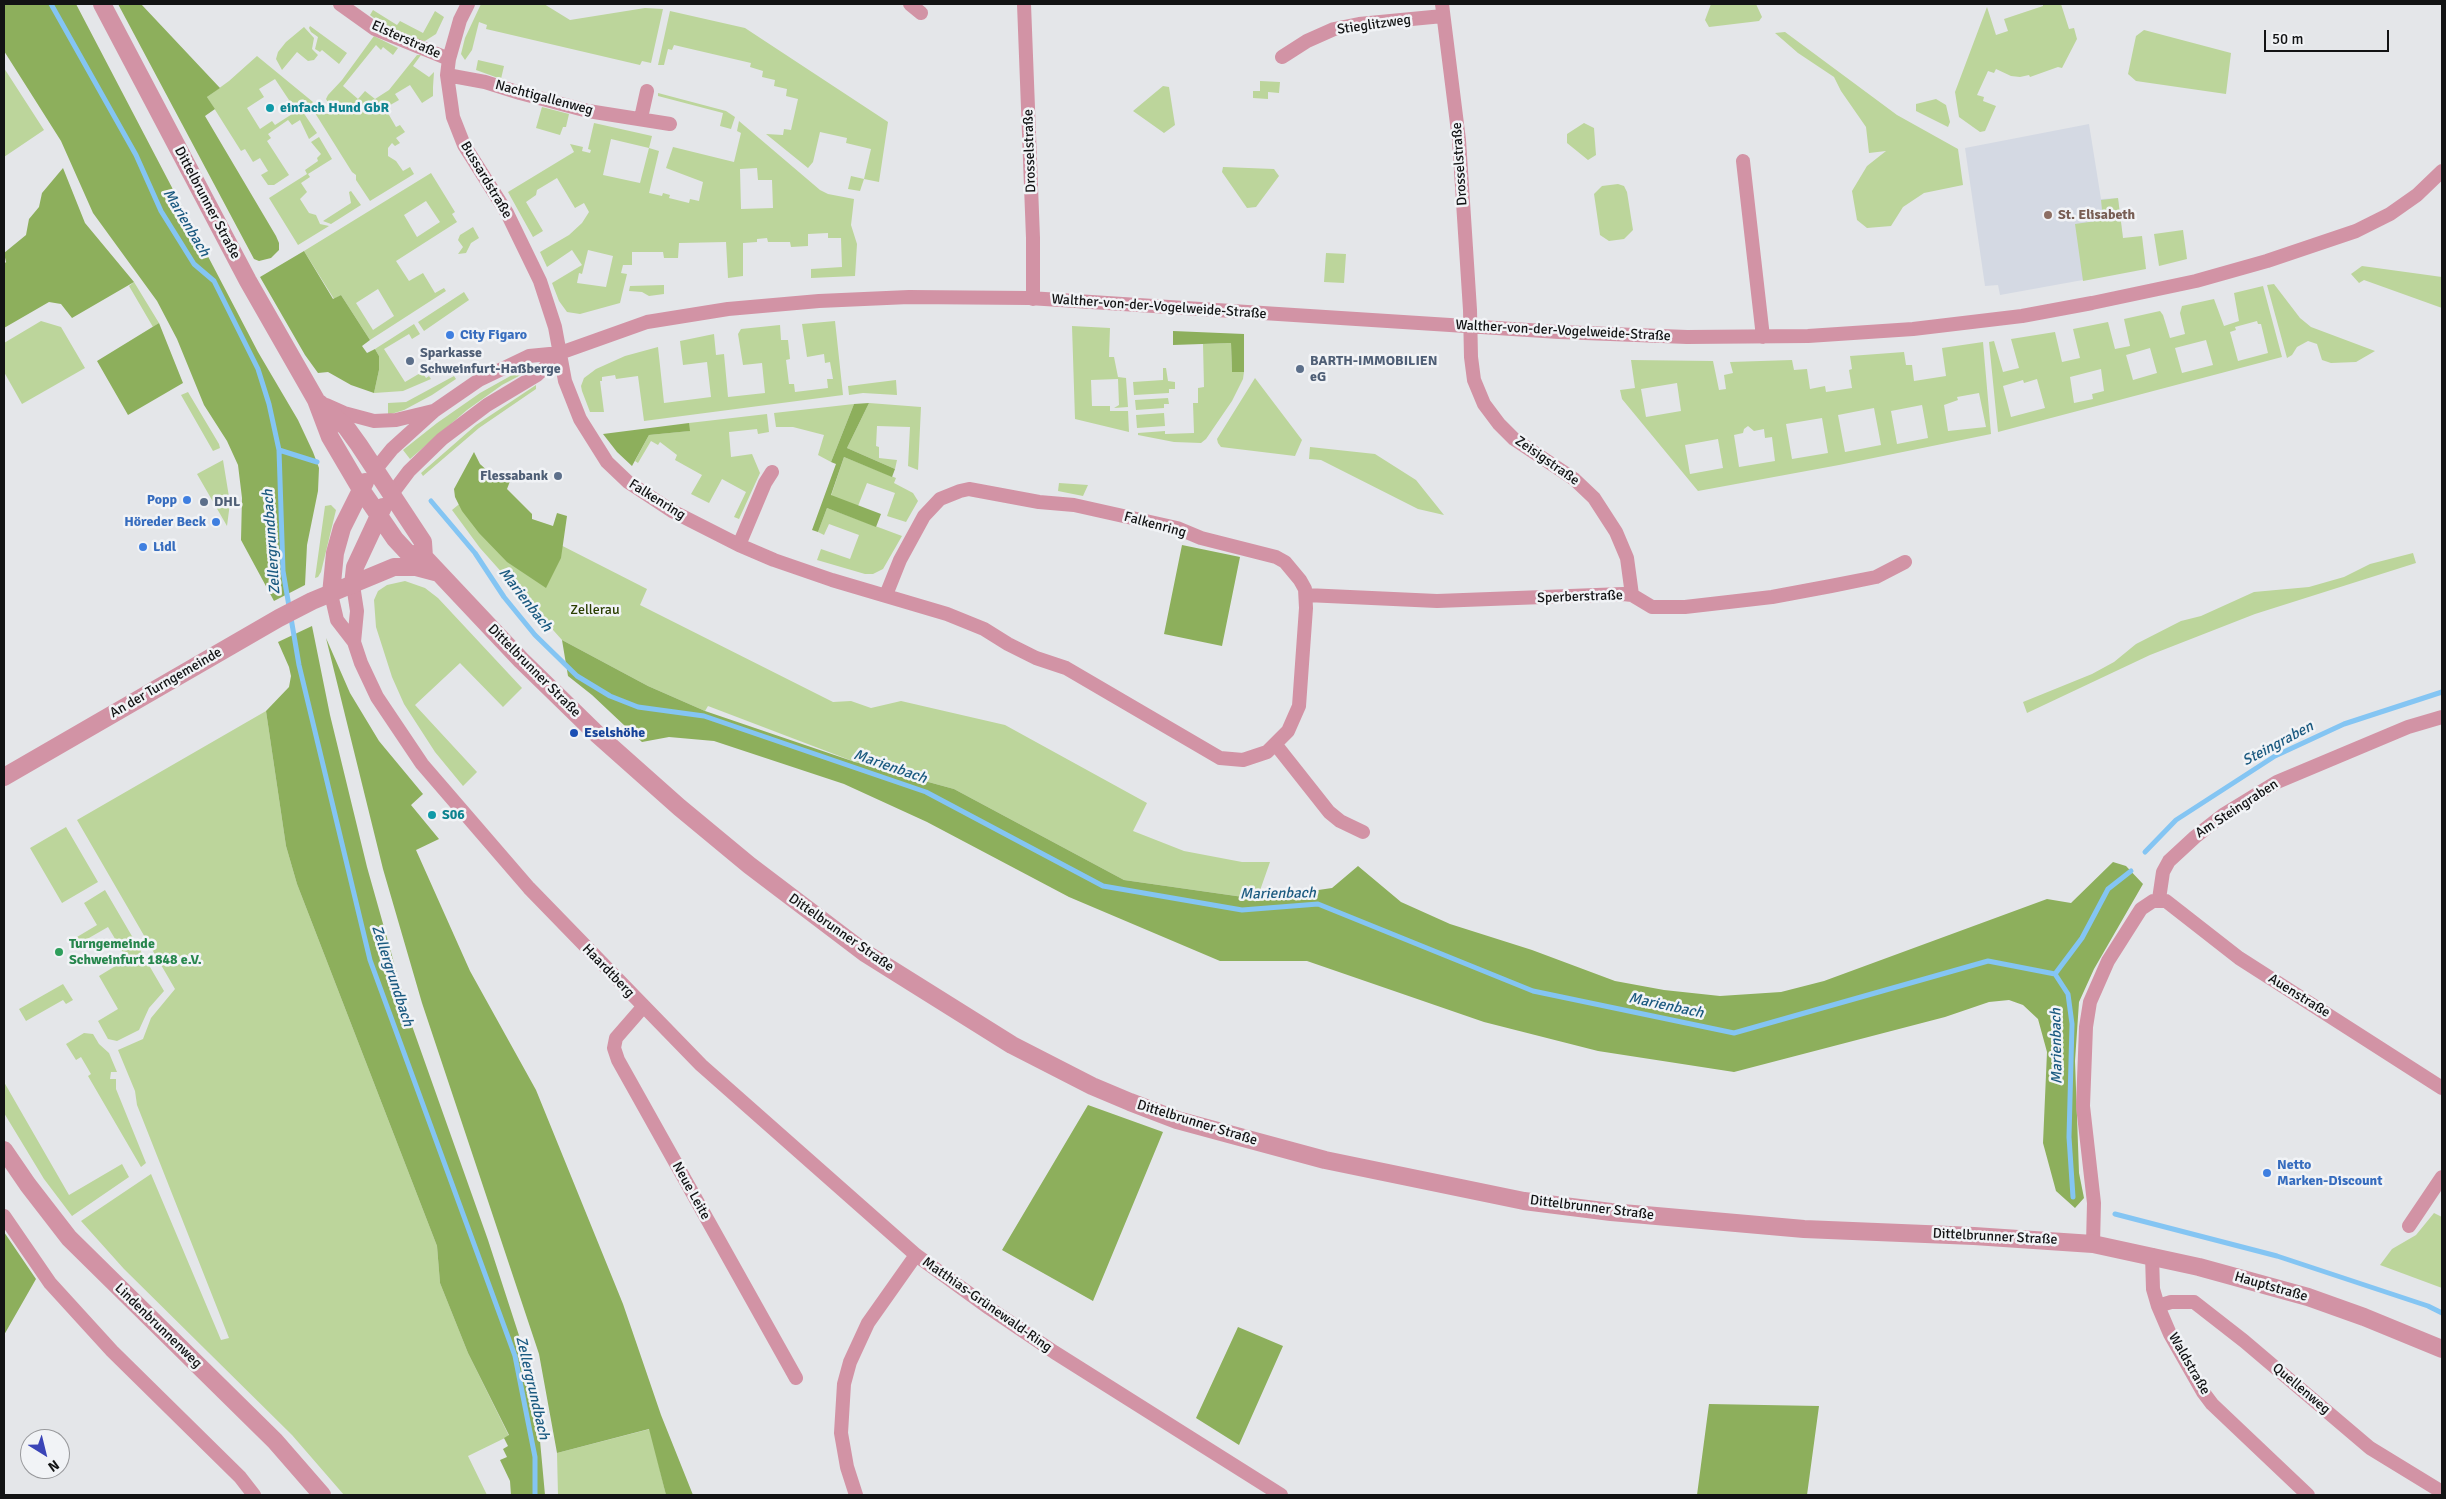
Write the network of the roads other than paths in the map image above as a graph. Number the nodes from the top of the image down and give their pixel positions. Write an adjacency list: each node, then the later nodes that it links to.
1 (102, 4): 20 (street, Dittelbrunner Straße)
2 (340, 4): 9 (street, Elsterstraße)
3 (468, 4): 9 (street, Bussardstraße)
4 (910, 4): 7 (street)
5 (1024, 4): 16 (street, Drosselstraße)
6 (1442, 10): 8 (street, Stieglitzweg); 17 (street, Drosselstraße)
7 (921, 13)
8 (1282, 57)
9 (448, 59): 10 (street, Bussardstraße)
10 (447, 75): 12 (street, Nachtigallenweg); 19 (street, Bussardstraße)
11 (647, 91): 12 (street)
12 (641, 118): 13 (street, Nachtigallenweg)
13 (670, 124)
14 (1743, 161): 18 (street)
15 (2442, 171): 18 (street, Walther-von-der-Vogelweide-Straße)
16 (1032, 299): 17 (street, Walther-von-der-Vogelweide-Straße); 19 (street, Walther-von-der-Vogelweide-Straße)
17 (1471, 326): 18 (street, Walther-von-der-Vogelweide-Straße); 35 (street, Zeisigstraße)
18 (1763, 337)
19 (560, 353): 21 (street, Walther-von-der-Vogelweide-Straße); 25 (street, Walther-von-der-Vogelweide-Straße); 27 (street, Falkenring)
20 (316, 400): 21 (street, Walther-von-der-Vogelweide-Straße); 22 (street, Dittelbrunner Straße); 24 (street, Dittelbrunner Straße)
21 (434, 410): 22 (street, Walther-von-der-Vogelweide-Straße)
22 (375, 470): 24 (street); 25 (street, Dittelbrunner Straße)
23 (772, 472): 27 (street)
24 (360, 488): 26 (street, Dittelbrunner Straße); 32 (street)
25 (391, 494): 26 (street); 28 (street, Dittelbrunner Straße)
26 (378, 515): 28 (street, Dittelbrunner Straße); 31 (street)
27 (739, 545): 33 (street, Falkenring)
28 (424, 557): 30 (street, Dittelbrunner Straße)
29 (1905, 562): 35 (street, Sperberstraße)
30 (438, 572): 31 (street, An der Turngemeinde); 48 (street, Dittelbrunner Straße)
31 (353, 585): 32 (street, An der Turngemeinde); 36 (street, Haardtberg)
32 (331, 594): 36 (street, Haardtberg); 39 (street, An der Turngemeinde)
33 (886, 595): 34 (street, Falkenring); 38 (street, Falkenring)
34 (1306, 595): 35 (street, Sperberstraße); 38 (street, Falkenring)
35 (1632, 595)
36 (354, 642): 42 (street, Haardtberg)
37 (2442, 717): 41 (street, Am Steingraben)
38 (1276, 745): 40 (street)
39 (4, 777)
40 (1363, 832)
41 (2160, 899): 43 (street, Auenstraße); 48 (street)
42 (643, 1007): 49 (street, Haardtberg); 53 (street, Neue Leite)
43 (2442, 1088)
44 (4, 1150): 56 (street, Lindenbrunnenweg)
45 (2442, 1176): 47 (street)
46 (4, 1216): 55 (street)
47 (2410, 1226)
48 (2094, 1244): 50 (street, Hauptstraße)
49 (916, 1254): 57 (street, Matthias-Grünewald-Ring); 58 (street, Matthias-Grünewald-Ring)
50 (2152, 1255): 51 (street, Waldstraße); 52 (street, Hauptstraße)
51 (2158, 1306): 54 (street, Quellenweg); 59 (street, Waldstraße)
52 (2442, 1349)
53 (796, 1378)
54 (2442, 1492)
55 (254, 1495)
56 (322, 1495)
57 (856, 1495)
58 (1281, 1495)
59 (2308, 1495)

